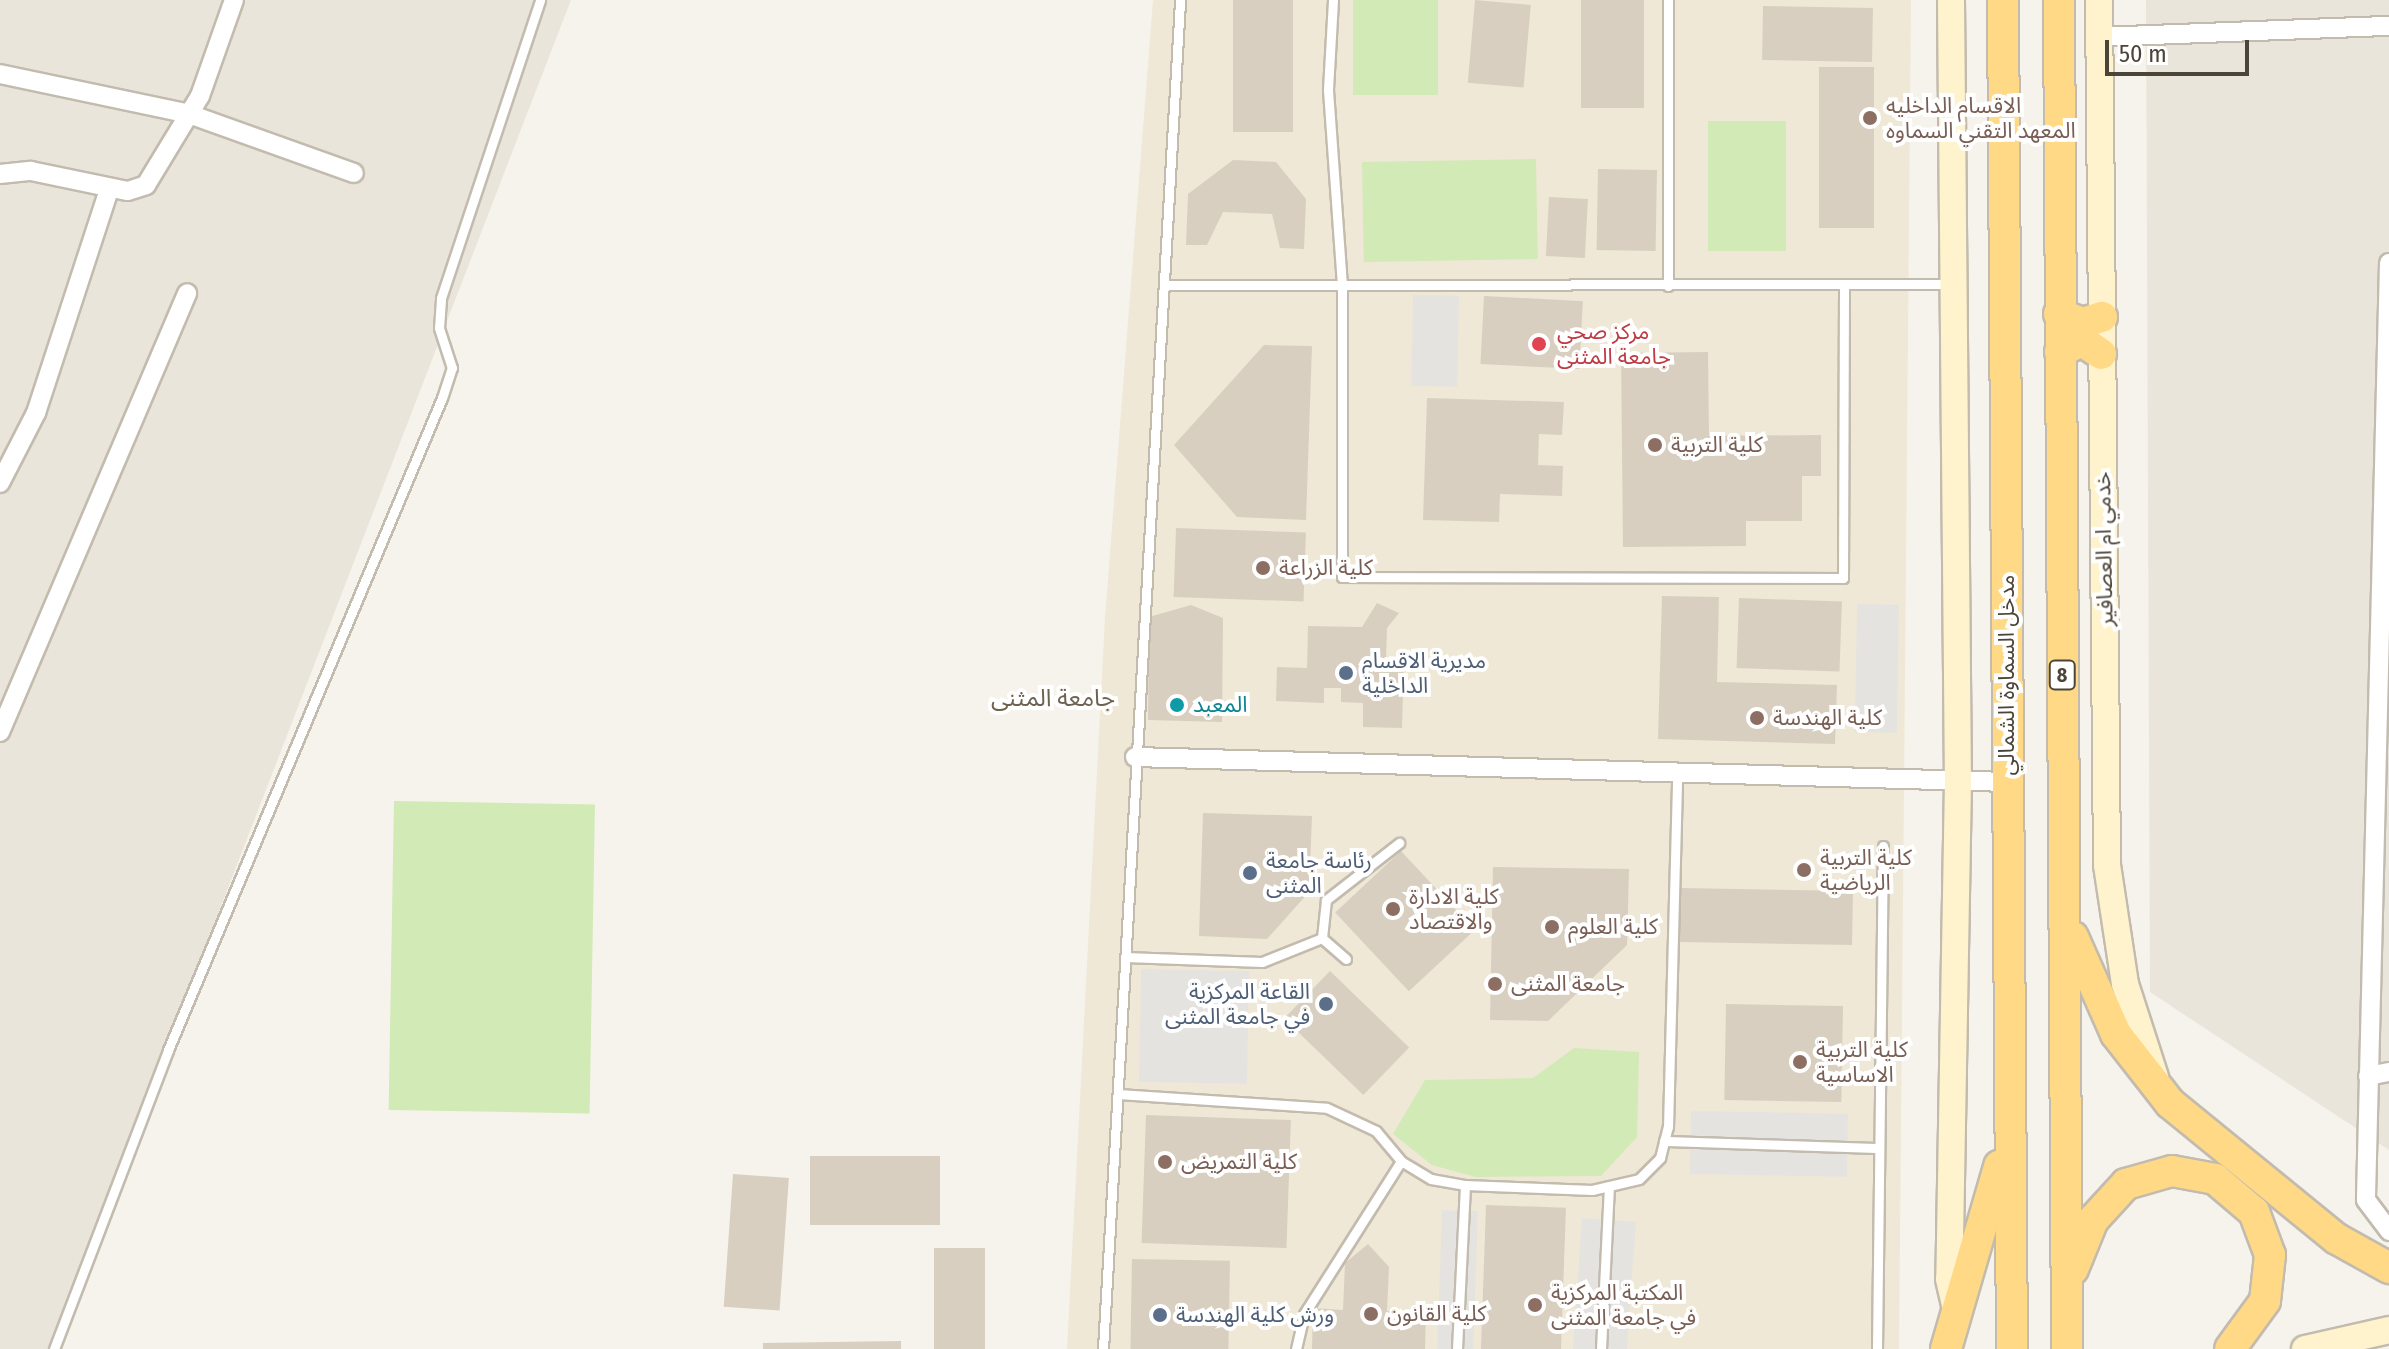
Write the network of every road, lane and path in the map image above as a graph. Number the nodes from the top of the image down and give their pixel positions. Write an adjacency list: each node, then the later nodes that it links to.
1 (234, 0): 13 (street)
2 (540, 0): 55 (lane)
3 (1180, 0): 19 (lane)
4 (1333, 0): 20 (lane)
5 (1668, 0): 21 (lane)
6 (1951, 0): 18 (main road)
7 (2003, 0): 33 (highway, مدخل السماوة الشمالي)
8 (2059, 0): 24 (highway, 8)
9 (2099, 0): 11 (main road, خدمي ام العصافير)
10 (2389, 26): 11 (street)
11 (2099, 37): 25 (main road, خدمي ام العصافير)
12 (0, 74): 13 (street)
13 (189, 114): 14 (street); 16 (street)
14 (354, 173)
15 (0, 174): 16 (street)
16 (109, 190): 27 (street)
17 (2389, 263): 28 (street)
18 (1954, 284): 22 (lane); 32 (main road)
19 (1166, 285): 20 (lane); 30 (lane)
20 (1342, 285): 21 (lane); 22 (lane)
21 (1668, 286): 22 (lane)
22 (1844, 286)
23 (187, 293): 29 (street)
24 (2059, 314): 25 (highway); 26 (highway, 8)
25 (2098, 335): 26 (highway); 42 (main road, خدمي ام العصافير)
26 (2060, 352): 36 (highway, 8)
27 (0, 483)
28 (2382, 579): 41 (street)
29 (0, 732)
30 (1135, 757): 31 (street); 38 (lane)
31 (1677, 772): 32 (street); 45 (lane)
32 (1958, 781): 33 (street); 53 (main road)
33 (2008, 782): 44 (highway, مدخل السماوة الشمالي)
34 (1399, 843): 37 (lane)
35 (1883, 846): 46 (lane)
36 (2064, 901): 42 (highway); 52 (highway, 8)
37 (1322, 938): 38 (lane); 39 (lane)
38 (1125, 957): 43 (lane)
39 (1346, 959)
40 (2389, 1072): 41 (street)
41 (2368, 1076): 50 (street)
42 (2160, 1092): 51 (highway)
43 (1118, 1094): 47 (lane); 56 (lane)
44 (2009, 1125): 53 (highway); 62 (highway, مدخل السماوة الشمالي)
45 (1664, 1141): 46 (lane); 49 (lane)
46 (1879, 1148): 60 (lane)
47 (1401, 1161): 48 (lane); 57 (lane)
48 (1465, 1185): 49 (lane); 58 (lane)
49 (1609, 1186): 59 (lane)
50 (2389, 1231)
51 (2389, 1268)
52 (2067, 1290): 63 (highway, 8); 64 (highway)
53 (1958, 1319): 61 (highway)
54 (2389, 1330): 65 (main road)
55 (54, 1349)
56 (1103, 1349)
57 (1296, 1349)
58 (1457, 1349)
59 (1601, 1349)
60 (1877, 1349)
61 (1946, 1349)
62 (2012, 1349)
63 (2067, 1349)
64 (2230, 1349)
65 (2305, 1349)

